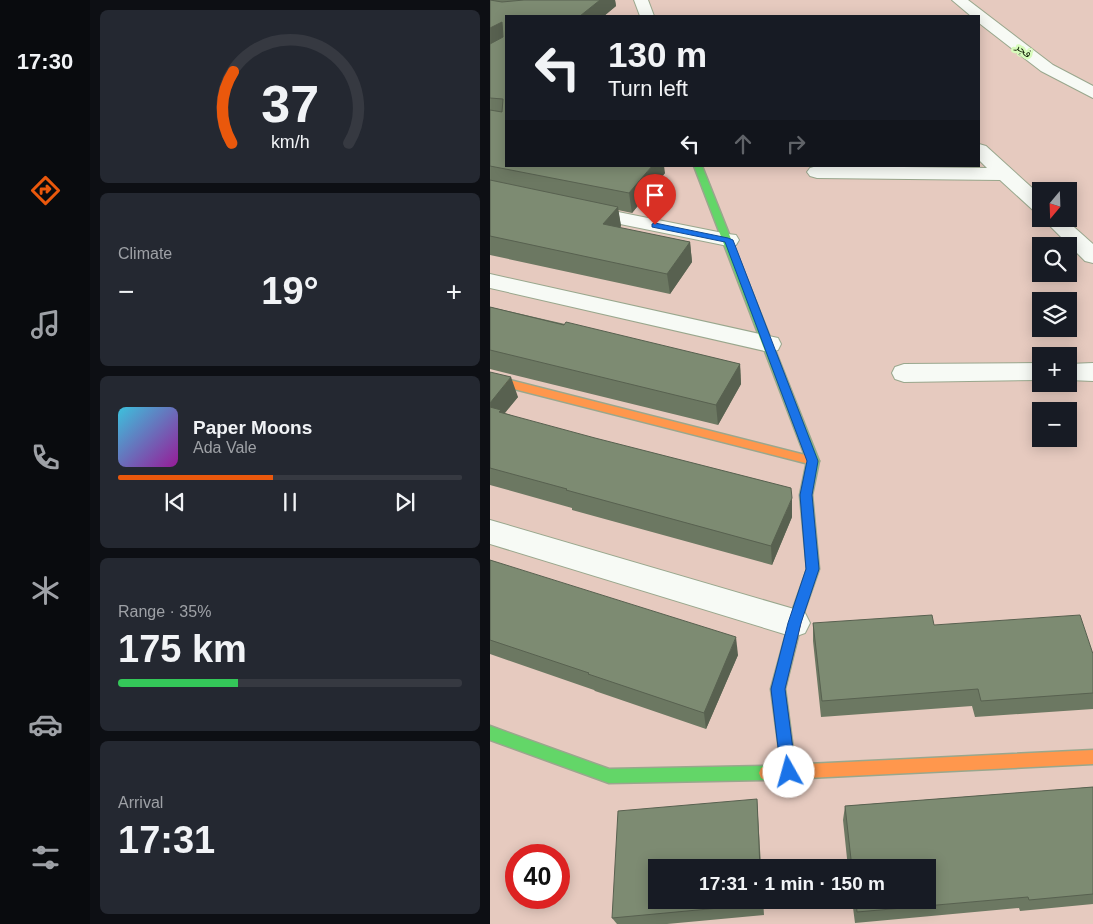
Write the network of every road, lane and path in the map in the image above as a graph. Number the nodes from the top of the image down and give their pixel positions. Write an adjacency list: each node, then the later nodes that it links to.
1 (641, 0): 3 (street)
2 (959, 0): 4 (street, فجر)
3 (646, 15)
4 (978, 15)
5 (980, 16): 6 (street, فجر)
6 (1093, 93)
7 (980, 151): 10 (street)
8 (698, 167): 14 (street)
9 (817, 172): 10 (street)
10 (1006, 174): 11 (street)
11 (1032, 199)
12 (566, 207): 14 (street)
13 (1063, 228): 15 (street)
14 (728, 240): 17 (street)
15 (1093, 256)
16 (490, 281): 17 (street)
17 (769, 344): 23 (street)
18 (1032, 372): 21 (street)
19 (1077, 372): 20 (street)
20 (1093, 372)
21 (904, 374)
22 (490, 379): 23 (street)
23 (813, 461): 25 (street)
24 (490, 532): 25 (street)
25 (794, 623): 28 (street)
26 (490, 733): 28 (street)
27 (1093, 757): 28 (street)
28 (789, 772)

